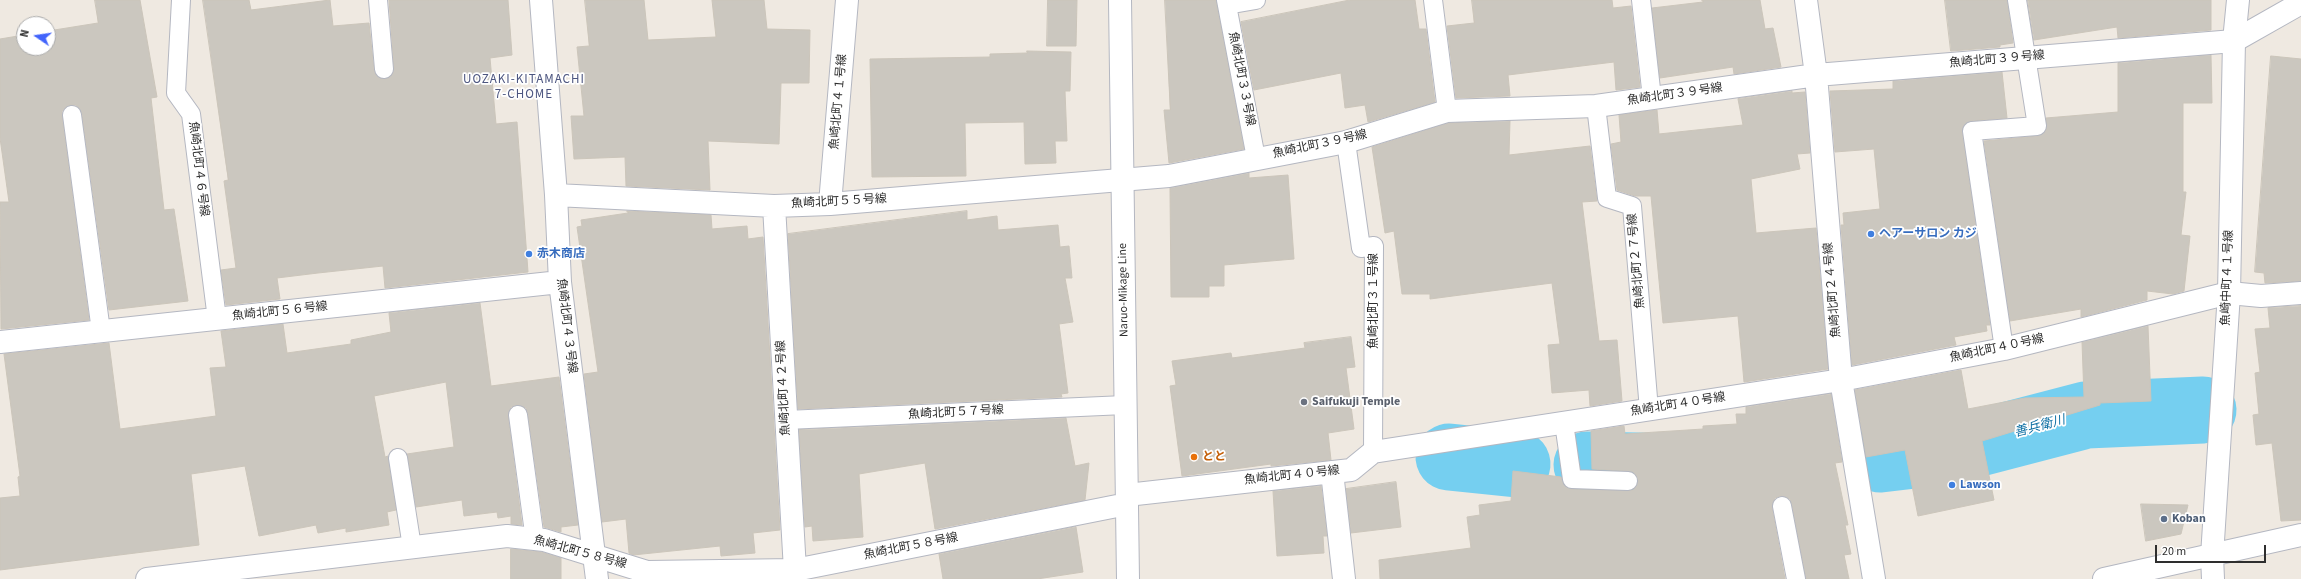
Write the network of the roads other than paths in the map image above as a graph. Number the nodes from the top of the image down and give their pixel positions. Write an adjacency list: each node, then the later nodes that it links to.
1 (181, 0): 31 (lane, 魚崎北町４６号線)
2 (378, 0): 16 (lane)
3 (541, 0): 25 (street, 魚崎北町４３号線)
4 (847, 0): 26 (street, 魚崎北町４１号線)
5 (1120, 0): 24 (street, Naruo-Mikage Line)
6 (1256, 0): 12 (lane)
7 (1433, 0): 20 (lane)
8 (1641, 0): 18 (lane)
9 (1806, 0): 17 (street, 魚崎北町２４号線)
10 (2017, 0): 15 (lane)
11 (2238, 0): 14 (street, 魚崎中町４１号線)
12 (1227, 3): 23 (lane, 魚崎北町３３号線)
13 (2301, 3): 14 (street)
14 (2234, 40): 15 (street, 魚崎北町３９号線); 29 (street, 魚崎中町４１号線)
15 (2026, 58): 17 (street, 魚崎北町３９号線); 34 (lane)
16 (384, 70)
17 (1816, 75): 18 (street, 魚崎北町３９号線); 35 (street, 魚崎北町２４号線)
18 (1652, 98): 19 (street, 魚崎北町３９号線)
19 (1596, 106): 20 (street, 魚崎北町３９号線); 37 (lane, 魚崎北町２７号線)
20 (1447, 111): 22 (street, 魚崎北町３９号線)
21 (72, 115): 32 (lane)
22 (1346, 142): 23 (street, 魚崎北町３９号線); 41 (lane, 魚崎北町３１号線)
23 (1256, 158): 24 (street, 魚崎北町３９号線)
24 (1122, 179): 26 (street, 魚崎北町５５号線); 36 (street, Naruo-Mikage Line)
25 (556, 195): 27 (street, 魚崎北町５５号線); 28 (street, 魚崎北町４３号線)
26 (830, 204): 27 (street, 魚崎北町５５号線)
27 (774, 206): 39 (street, 魚崎北町４２号線)
28 (560, 282): 31 (street, 魚崎北町５６号線); 50 (street, 魚崎北町４３号線)
29 (2229, 293): 30 (street, 魚崎北町４０号線); 34 (street, 魚崎北町４０号線); 51 (street, 魚崎中町４１号線)
30 (2301, 293)
31 (217, 319): 32 (street, 魚崎北町５６号線)
32 (101, 331): 33 (street, 魚崎北町５６号線)
33 (0, 342)
34 (2004, 349): 35 (street, 魚崎北町４０号線)
35 (1841, 380): 37 (street, 魚崎北町４０号線); 58 (street, 魚崎北町２４号線)
36 (1126, 405): 39 (lane, 魚崎北町５７号線); 45 (street, Naruo-Mikage Line)
37 (1649, 410): 40 (street, 魚崎北町４０号線)
38 (518, 415): 48 (lane)
39 (786, 420): 52 (street, 魚崎北町４２号線)
40 (1564, 422): 41 (street, 魚崎北町４０号線); 44 (lane)
41 (1373, 452): 43 (street, 魚崎北町４０号線)
42 (398, 458): 49 (lane)
43 (1332, 472): 45 (street, 魚崎北町４０号線); 56 (street)
44 (1628, 481)
45 (1127, 499): 52 (street, 魚崎北町５８号線); 55 (street, Naruo-Mikage Line)
46 (1782, 506): 57 (lane)
47 (2301, 535): 51 (street)
48 (535, 540): 49 (street, 魚崎北町５８号線); 50 (street, 魚崎北町５８号線)
49 (412, 547): 53 (street, 魚崎北町５８号線)
50 (595, 556): 52 (street, 魚崎北町５８号線); 54 (street, 魚崎北町４３号線)
51 (2212, 556): 59 (street); 60 (street, 魚崎中町４１号線)
52 (795, 570)
53 (157, 578)
54 (597, 579)
55 (1128, 579)
56 (1344, 579)
57 (1796, 579)
58 (1874, 579)
59 (2104, 579)
60 (2213, 579)

